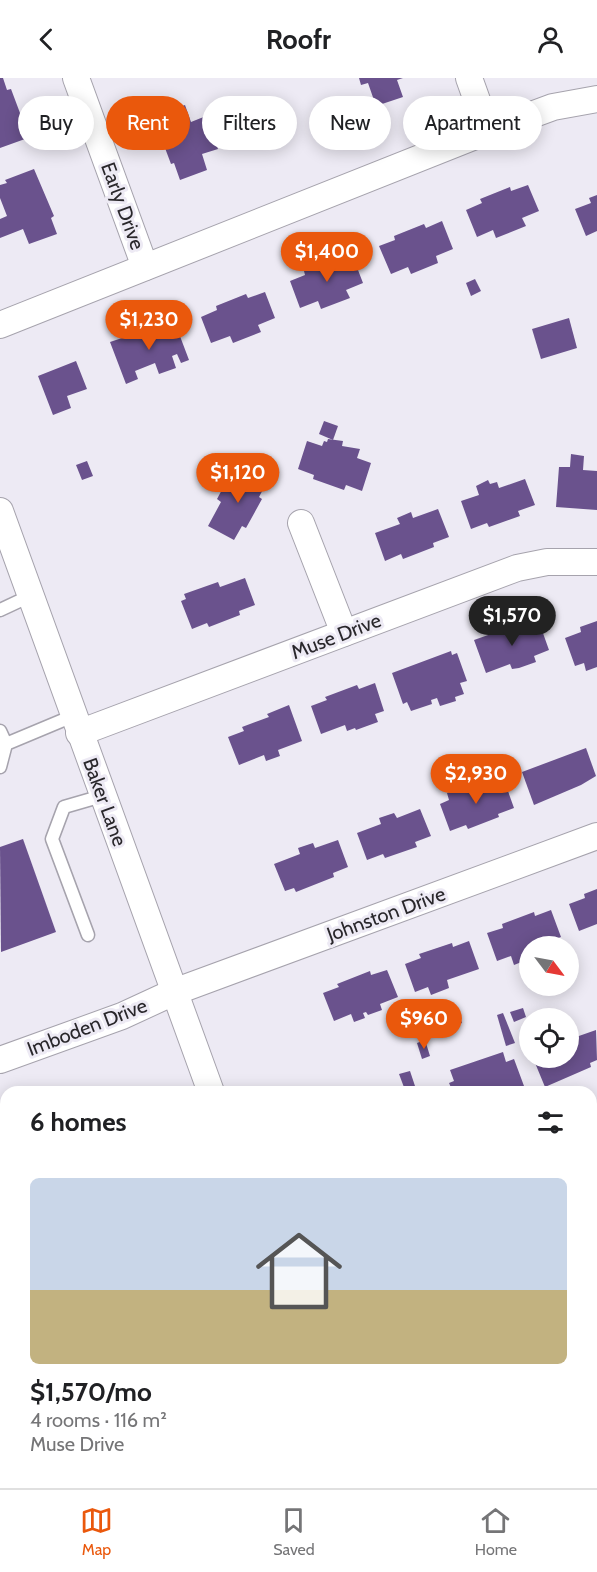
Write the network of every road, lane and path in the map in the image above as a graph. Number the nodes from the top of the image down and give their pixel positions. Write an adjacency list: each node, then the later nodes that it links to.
1 (76, 78): 7 (street, Early Drive)
2 (469, 78): 3 (street)
3 (475, 96)
4 (597, 99): 5 (street)
5 (542, 111)
6 (440, 150): 7 (street)
7 (145, 267): 8 (street)
8 (0, 325)
9 (0, 511): 12 (street, Baker Lane)
10 (301, 523): 14 (street)
11 (597, 562): 14 (street, Muse Drive)
12 (30, 596): 13 (lane); 15 (street, Baker Lane)
13 (0, 610)
14 (344, 633): 15 (street, Muse Drive)
15 (76, 724): 17 (lane); 19 (street, Baker Lane)
16 (0, 731): 17 (lane)
17 (6, 744): 18 (lane)
18 (0, 767)
19 (102, 796): 21 (lane); 22 (street, Baker Lane)
20 (597, 836): 22 (street, Johnston Drive)
21 (88, 935)
22 (174, 992): 23 (street, Imboden Drive); 24 (street, Baker Lane)
23 (0, 1060)
24 (209, 1086)

